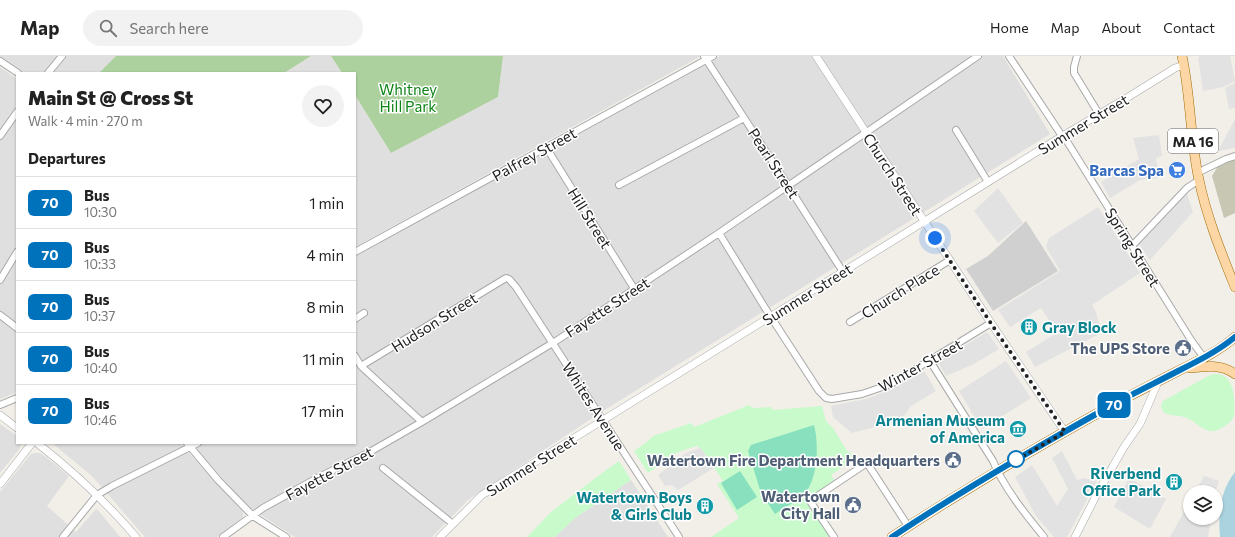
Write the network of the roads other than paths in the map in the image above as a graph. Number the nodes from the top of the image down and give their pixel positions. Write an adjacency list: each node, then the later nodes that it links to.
1 (62, 56): 11 (street)
2 (713, 56): 7 (street, Palfrey Street)
3 (816, 56): 16 (street, Church Street)
4 (978, 56): 16 (street, Fayette Street)
5 (1009, 56): 18 (street, Spring Street)
6 (1077, 56): 13 (street)
7 (705, 58): 14 (street, Pearl Street); 19 (street, Palfrey Street)
8 (0, 60): 10 (street)
9 (1183, 60): 13 (street, Summer Street); 21 (main road, MA 16)
10 (17, 72)
11 (49, 72)
12 (16, 113): 17 (street)
13 (1099, 114): 18 (street, Summer Street)
14 (744, 118): 23 (street); 24 (street, Pearl Street)
15 (956, 130): 22 (street)
16 (866, 132): 24 (street, Fayette Street); 25 (street, Church Street)
17 (0, 136)
18 (1062, 136): 22 (street, Summer Street); 27 (street, Spring Street)
19 (546, 148): 28 (street, Palfrey Street); 35 (street, Hill Street)
20 (1235, 156): 21 (street)
21 (1198, 176): 27 (street); 34 (main road, MA 16)
22 (988, 182): 25 (street, Summer Street)
23 (619, 185)
24 (788, 185): 26 (street, Fayette Street); 31 (street, Pearl Street)
25 (924, 221): 30 (street, Church Street); 31 (street, Summer Street)
26 (719, 233): 35 (street, Fayette Street); 38 (street, Winter Street)
27 (1132, 246): 46 (street, Spring Street)
28 (356, 251)
29 (16, 254): 33 (street)
30 (950, 260): 40 (street, Church Place); 41 (street, Church Street)
31 (842, 272): 38 (street, Summer Street)
32 (506, 278): 44 (street, Whites Avenue); 48 (street, Hudson Street)
33 (0, 280)
34 (1235, 288)
35 (635, 290): 44 (street, Fayette Street)
36 (364, 313): 39 (street)
37 (0, 315): 42 (street)
38 (771, 316): 47 (street, Winter Street); 55 (street, Summer Street)
39 (356, 318)
40 (850, 322)
41 (991, 323): 47 (street, Winter Street); 58 (street, Church Street)
42 (16, 327)
43 (1235, 337): 46 (main road)
44 (553, 342): 55 (street, Whites Avenue); 56 (street, Fayette Street)
45 (356, 358): 48 (street)
46 (1204, 358): 49 (main road)
47 (930, 361): 63 (street)
48 (361, 366): 56 (street)
49 (1180, 370): 50 (main road); 51 (main road)
50 (1235, 374)
51 (1158, 382): 58 (main road); 78 (street)
52 (16, 398): 53 (street)
53 (0, 406)
54 (0, 415): 57 (street)
55 (603, 420): 67 (street, Summer Street); 74 (street, Whites Avenue)
56 (422, 422): 66 (street, Fayette Street)
57 (16, 427)
58 (1065, 432): 63 (main road)
59 (31, 444): 64 (street)
60 (38, 444): 65 (street)
61 (188, 445): 65 (street); 66 (street)
62 (383, 468): 67 (street)
63 (997, 471): 68 (main road); 77 (street)
64 (0, 484)
65 (97, 495): 69 (street); 70 (street)
66 (253, 516): 71 (street, Fayette Street); 72 (street)
67 (453, 524): 73 (street, Summer Street)
68 (908, 526): 75 (street); 76 (main road)
69 (63, 537)
70 (136, 537)
71 (223, 537)
72 (286, 537)
73 (440, 537)
74 (679, 537)
75 (834, 537)
76 (892, 537)
77 (1044, 537)
78 (1075, 537)

